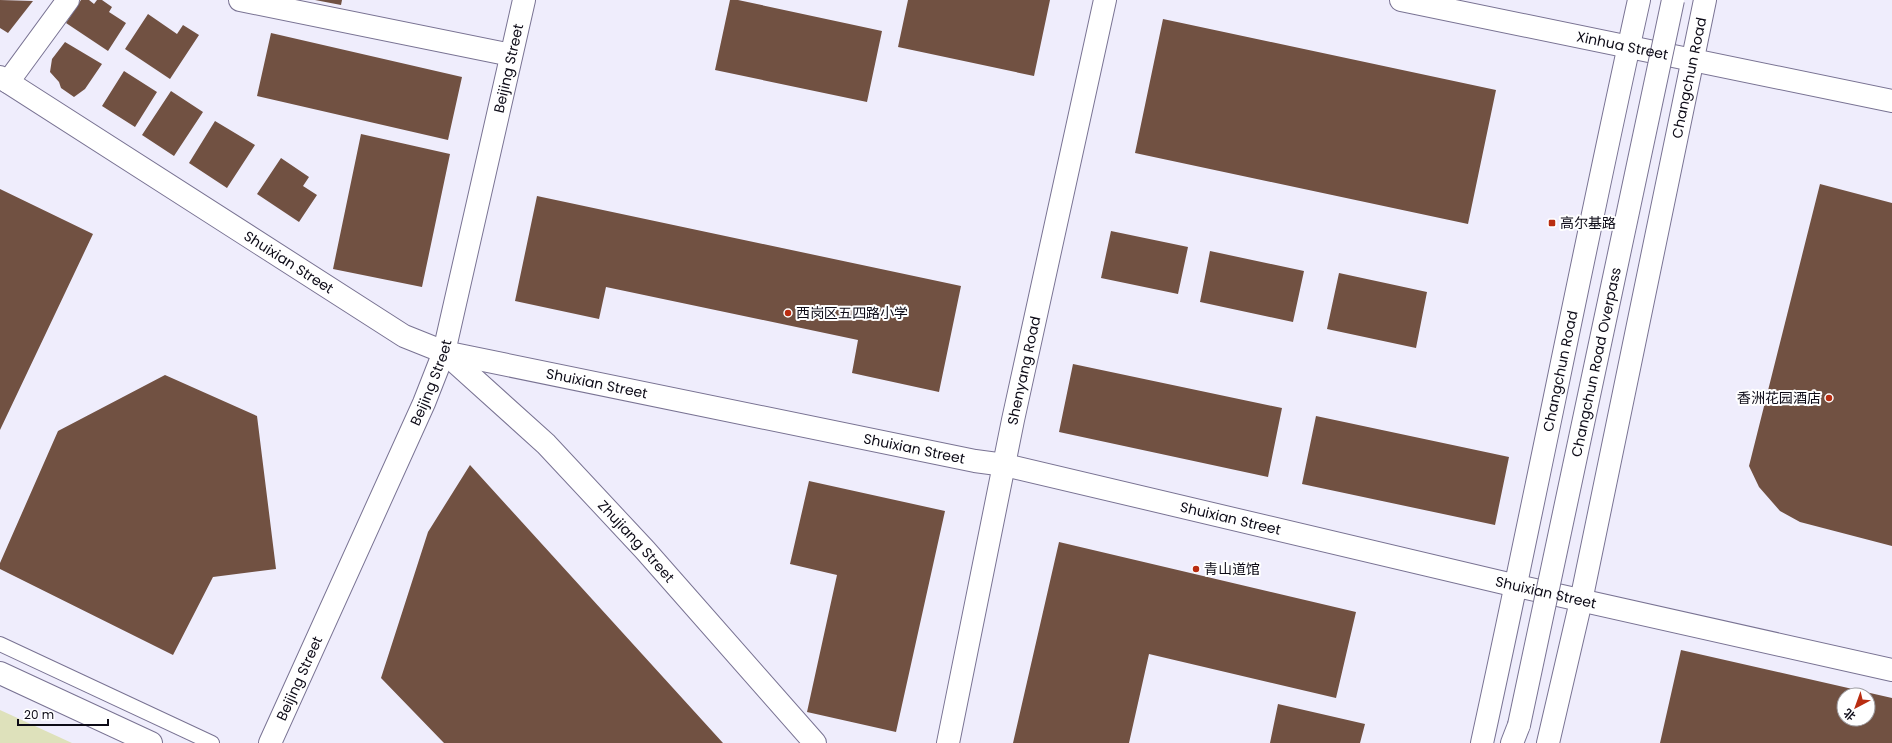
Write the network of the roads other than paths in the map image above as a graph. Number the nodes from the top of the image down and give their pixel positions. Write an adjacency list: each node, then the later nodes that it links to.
1 (68, 0): 12 (street)
2 (240, 0): 10 (street)
3 (524, 0): 10 (street, Beijing Street)
4 (1105, 0): 15 (street, Shenyang Road)
5 (1400, 0): 9 (street, Xinhua Street)
6 (1639, 0): 9 (street, Changchun Road)
7 (1673, 0): 21 (street, Changchun Road Overpass, bridge)
8 (1705, 0): 11 (street, Changchun Road)
9 (1628, 47): 11 (street, Xinhua Street); 16 (street, Changchun Road)
10 (511, 55): 14 (street, Beijing Street)
11 (1692, 60): 13 (street, Xinhua Street); 17 (street, Changchun Road)
12 (4, 79): 14 (street, Shuixian Street)
13 (1892, 101)
14 (444, 352): 15 (street, Shuixian Street); 24 (street, Beijing Street); 25 (street, Zhujiang Street)
15 (1005, 465): 16 (street, Shuixian Street); 26 (street, Shenyang Road)
16 (1517, 586): 17 (street, Shuixian Street); 27 (street, Changchun Road)
17 (1581, 601): 19 (street, Shuixian Street); 28 (street, Changchun Road)
18 (0, 644): 23 (lane)
19 (1892, 670)
20 (0, 673): 22 (street)
21 (1517, 737)
22 (151, 743)
23 (212, 743)
24 (270, 743)
25 (815, 743)
26 (948, 743)
27 (1482, 743)
28 (1548, 743)

